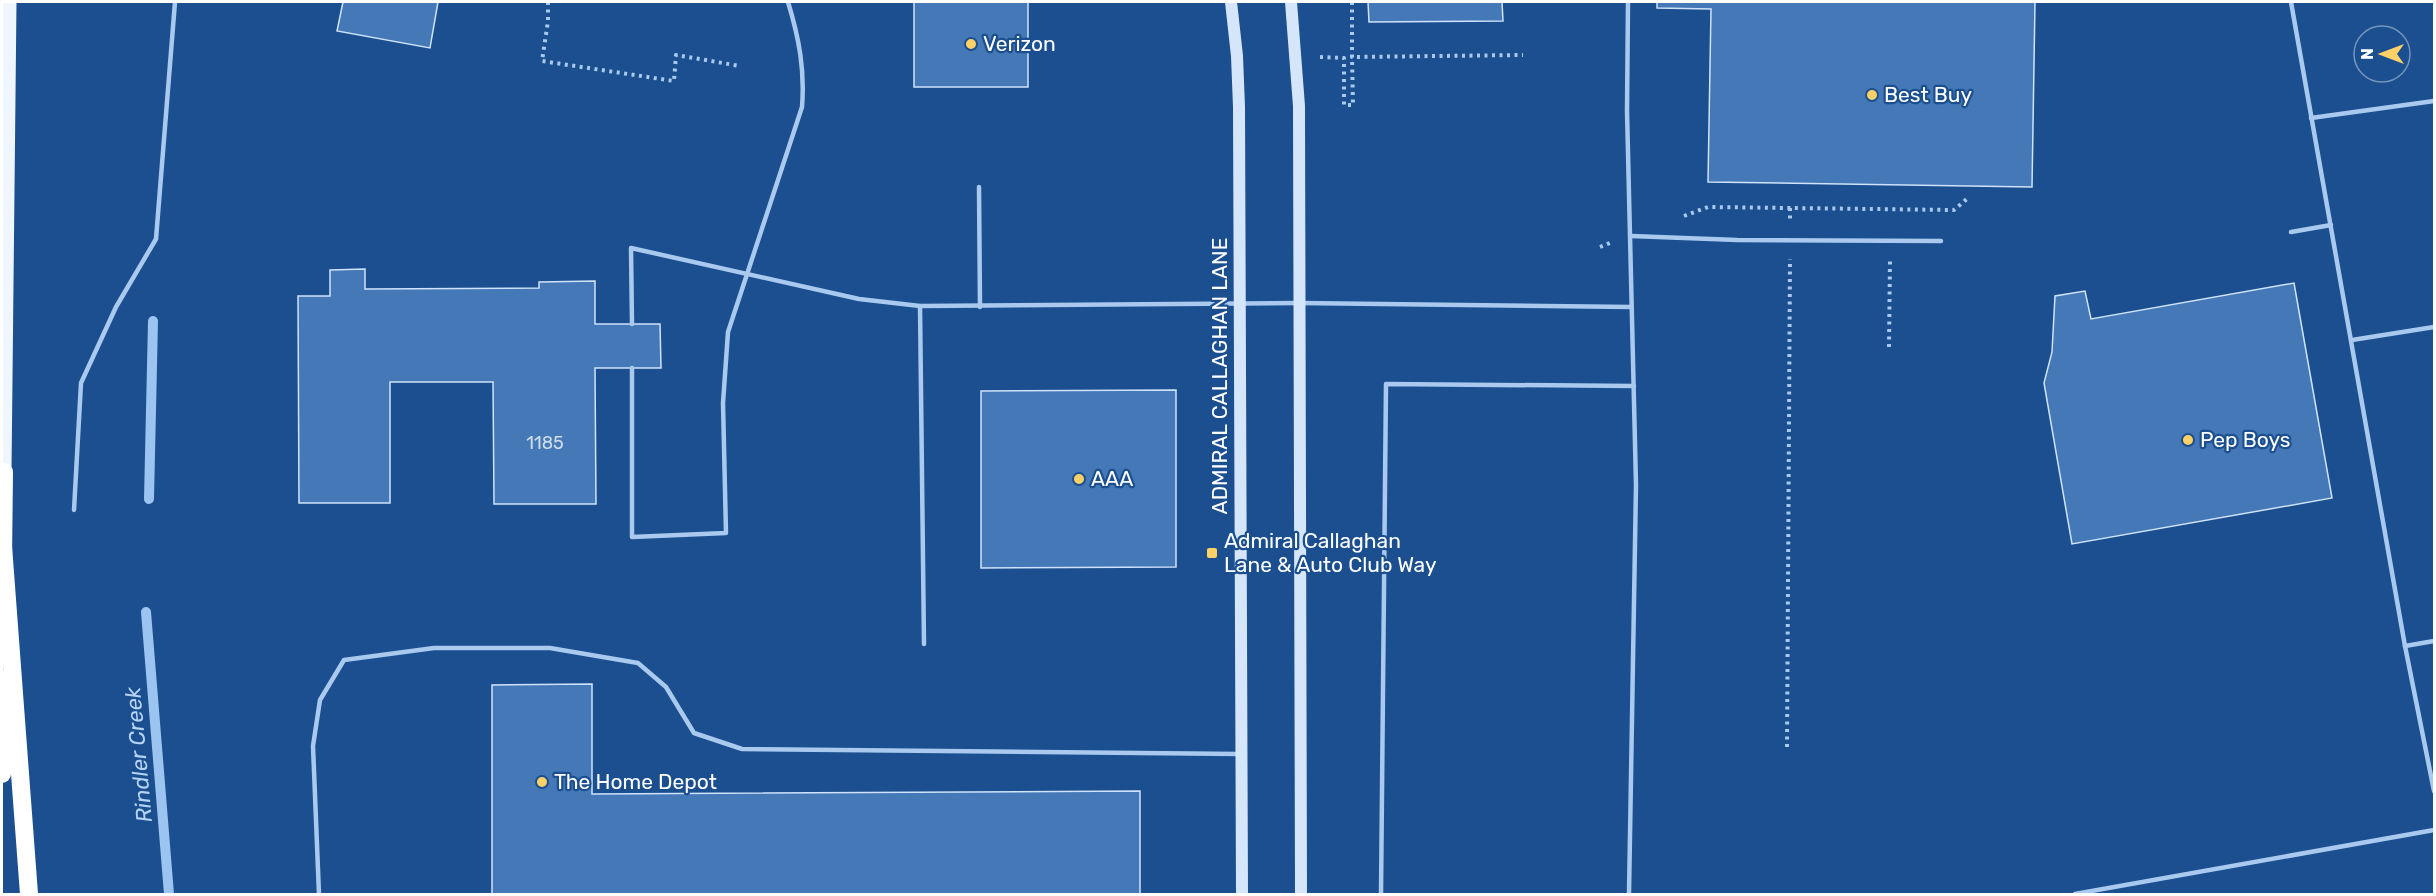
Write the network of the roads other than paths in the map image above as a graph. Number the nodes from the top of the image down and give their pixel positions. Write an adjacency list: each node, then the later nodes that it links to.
1 (9, 2): 26 (main road)
2 (175, 2): 27 (lane)
3 (788, 2): 15 (lane)
4 (1231, 2): 16 (main road, ADMIRAL CALLAGHAN LANE)
5 (1291, 2): 17 (main road)
6 (1628, 2): 13 (lane)
7 (2291, 2): 9 (lane)
8 (2434, 101): 9 (lane)
9 (2311, 118): 11 (lane)
10 (979, 187): 19 (lane)
11 (2331, 225): 12 (lane); 23 (lane)
12 (2291, 232)
13 (1631, 236): 14 (lane); 20 (lane)
14 (1941, 241)
15 (746, 273): 18 (lane); 21 (lane); 24 (lane)
16 (1239, 303): 17 (lane); 19 (lane); 32 (main road, ADMIRAL CALLAGHAN LANE)
17 (1299, 303): 20 (lane); 39 (main road)
18 (920, 306): 19 (lane); 30 (lane)
19 (980, 307)
20 (1631, 307): 25 (lane)
21 (632, 324)
22 (2434, 327): 23 (lane)
23 (2352, 340): 31 (lane)
24 (632, 368)
25 (1634, 386): 40 (lane); 41 (lane)
26 (4, 472): 28 (highway)
27 (75, 510)
28 (3, 546): 33 (highway); 36 (highway)
29 (2434, 641): 31 (lane)
30 (924, 644)
31 (2405, 646): 34 (lane)
32 (1242, 754): 37 (lane); 38 (main road, ADMIRAL CALLAGHAN LANE)
33 (2, 774)
34 (2434, 791)
35 (2434, 830): 42 (lane)
36 (28, 894)
37 (319, 894)
38 (1242, 894)
39 (1301, 894)
40 (1381, 894)
41 (1629, 894)
42 (2075, 894)

